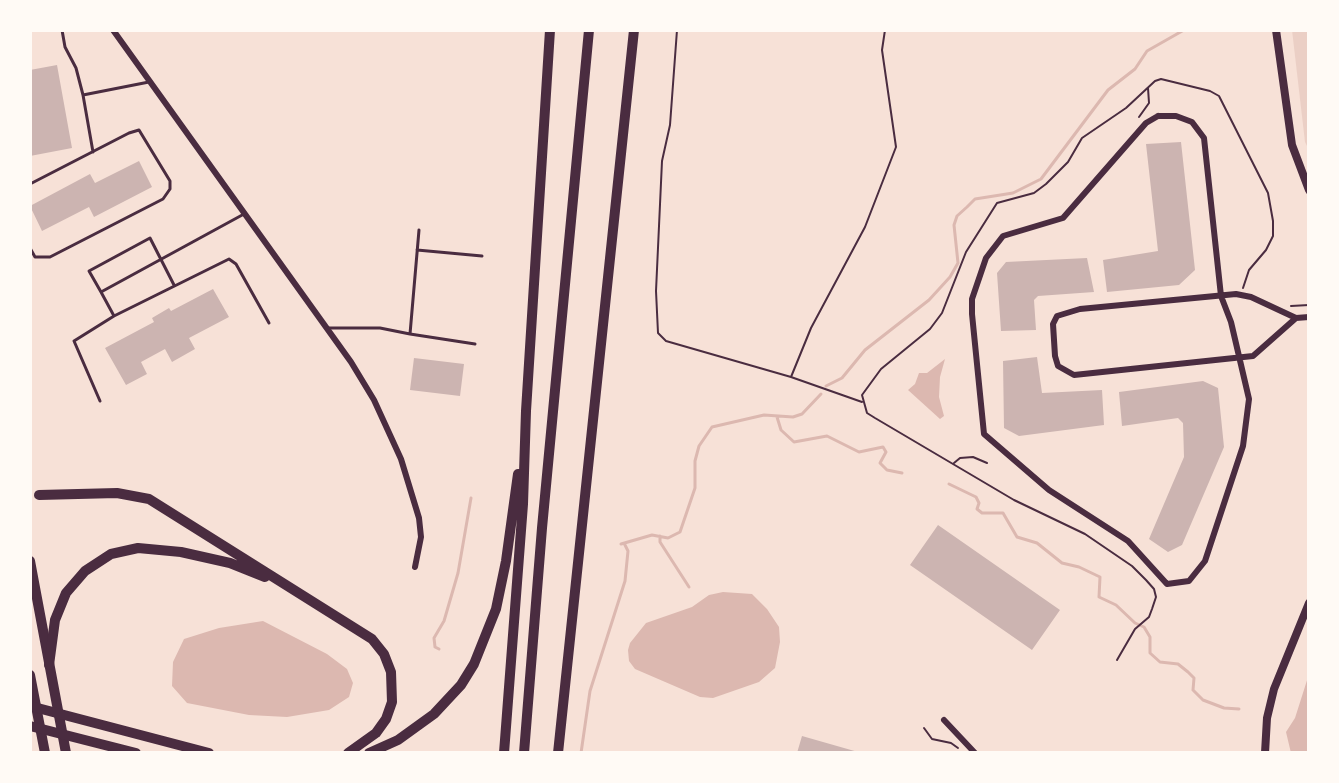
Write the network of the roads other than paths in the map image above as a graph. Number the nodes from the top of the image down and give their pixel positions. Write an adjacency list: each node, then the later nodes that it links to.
1 (62, 30): 8 (lane)
2 (113, 30): 7 (street)
3 (550, 30): 30 (highway)
4 (590, 30): 48 (highway)
5 (636, 30): 49 (highway)
6 (1276, 30): 11 (street)
7 (149, 82): 8 (lane); 12 (street)
8 (82, 95): 9 (lane)
9 (93, 152): 10 (lane); 14 (lane)
10 (30, 184)
11 (1309, 190)
12 (244, 214): 17 (lane); 25 (street)
13 (419, 230): 15 (lane)
14 (30, 248)
15 (417, 250): 16 (lane); 26 (lane)
16 (482, 256)
17 (161, 257): 18 (lane); 19 (lane); 19 (lane)
18 (174, 285): 21 (lane); 24 (lane)
19 (101, 292): 21 (lane)
20 (1221, 296): 23 (street); 28 (street); 28 (street); 28 (street)
21 (114, 316): 29 (lane)
22 (1309, 316): 23 (street)
23 (1296, 318): 28 (street)
24 (269, 323)
25 (326, 328): 26 (lane); 33 (street)
26 (410, 334): 27 (lane)
27 (475, 344)
28 (1240, 357)
29 (100, 400)
30 (526, 411): 46 (highway); 47 (highway)
31 (39, 495): 34 (highway)
32 (30, 561): 36 (highway)
33 (416, 567)
34 (304, 595): 36 (highway); 45 (highway)
35 (1309, 603): 51 (street)
36 (50, 665): 43 (highway)
37 (30, 675): 42 (highway)
38 (30, 706): 44 (highway)
39 (944, 720): 50 (street)
40 (30, 726): 41 (highway)
41 (134, 752)
42 (45, 753)
43 (66, 753)
44 (209, 753)
45 (348, 753)
46 (369, 753)
47 (504, 753)
48 (524, 753)
49 (558, 753)
50 (975, 753)
51 (1265, 753)

